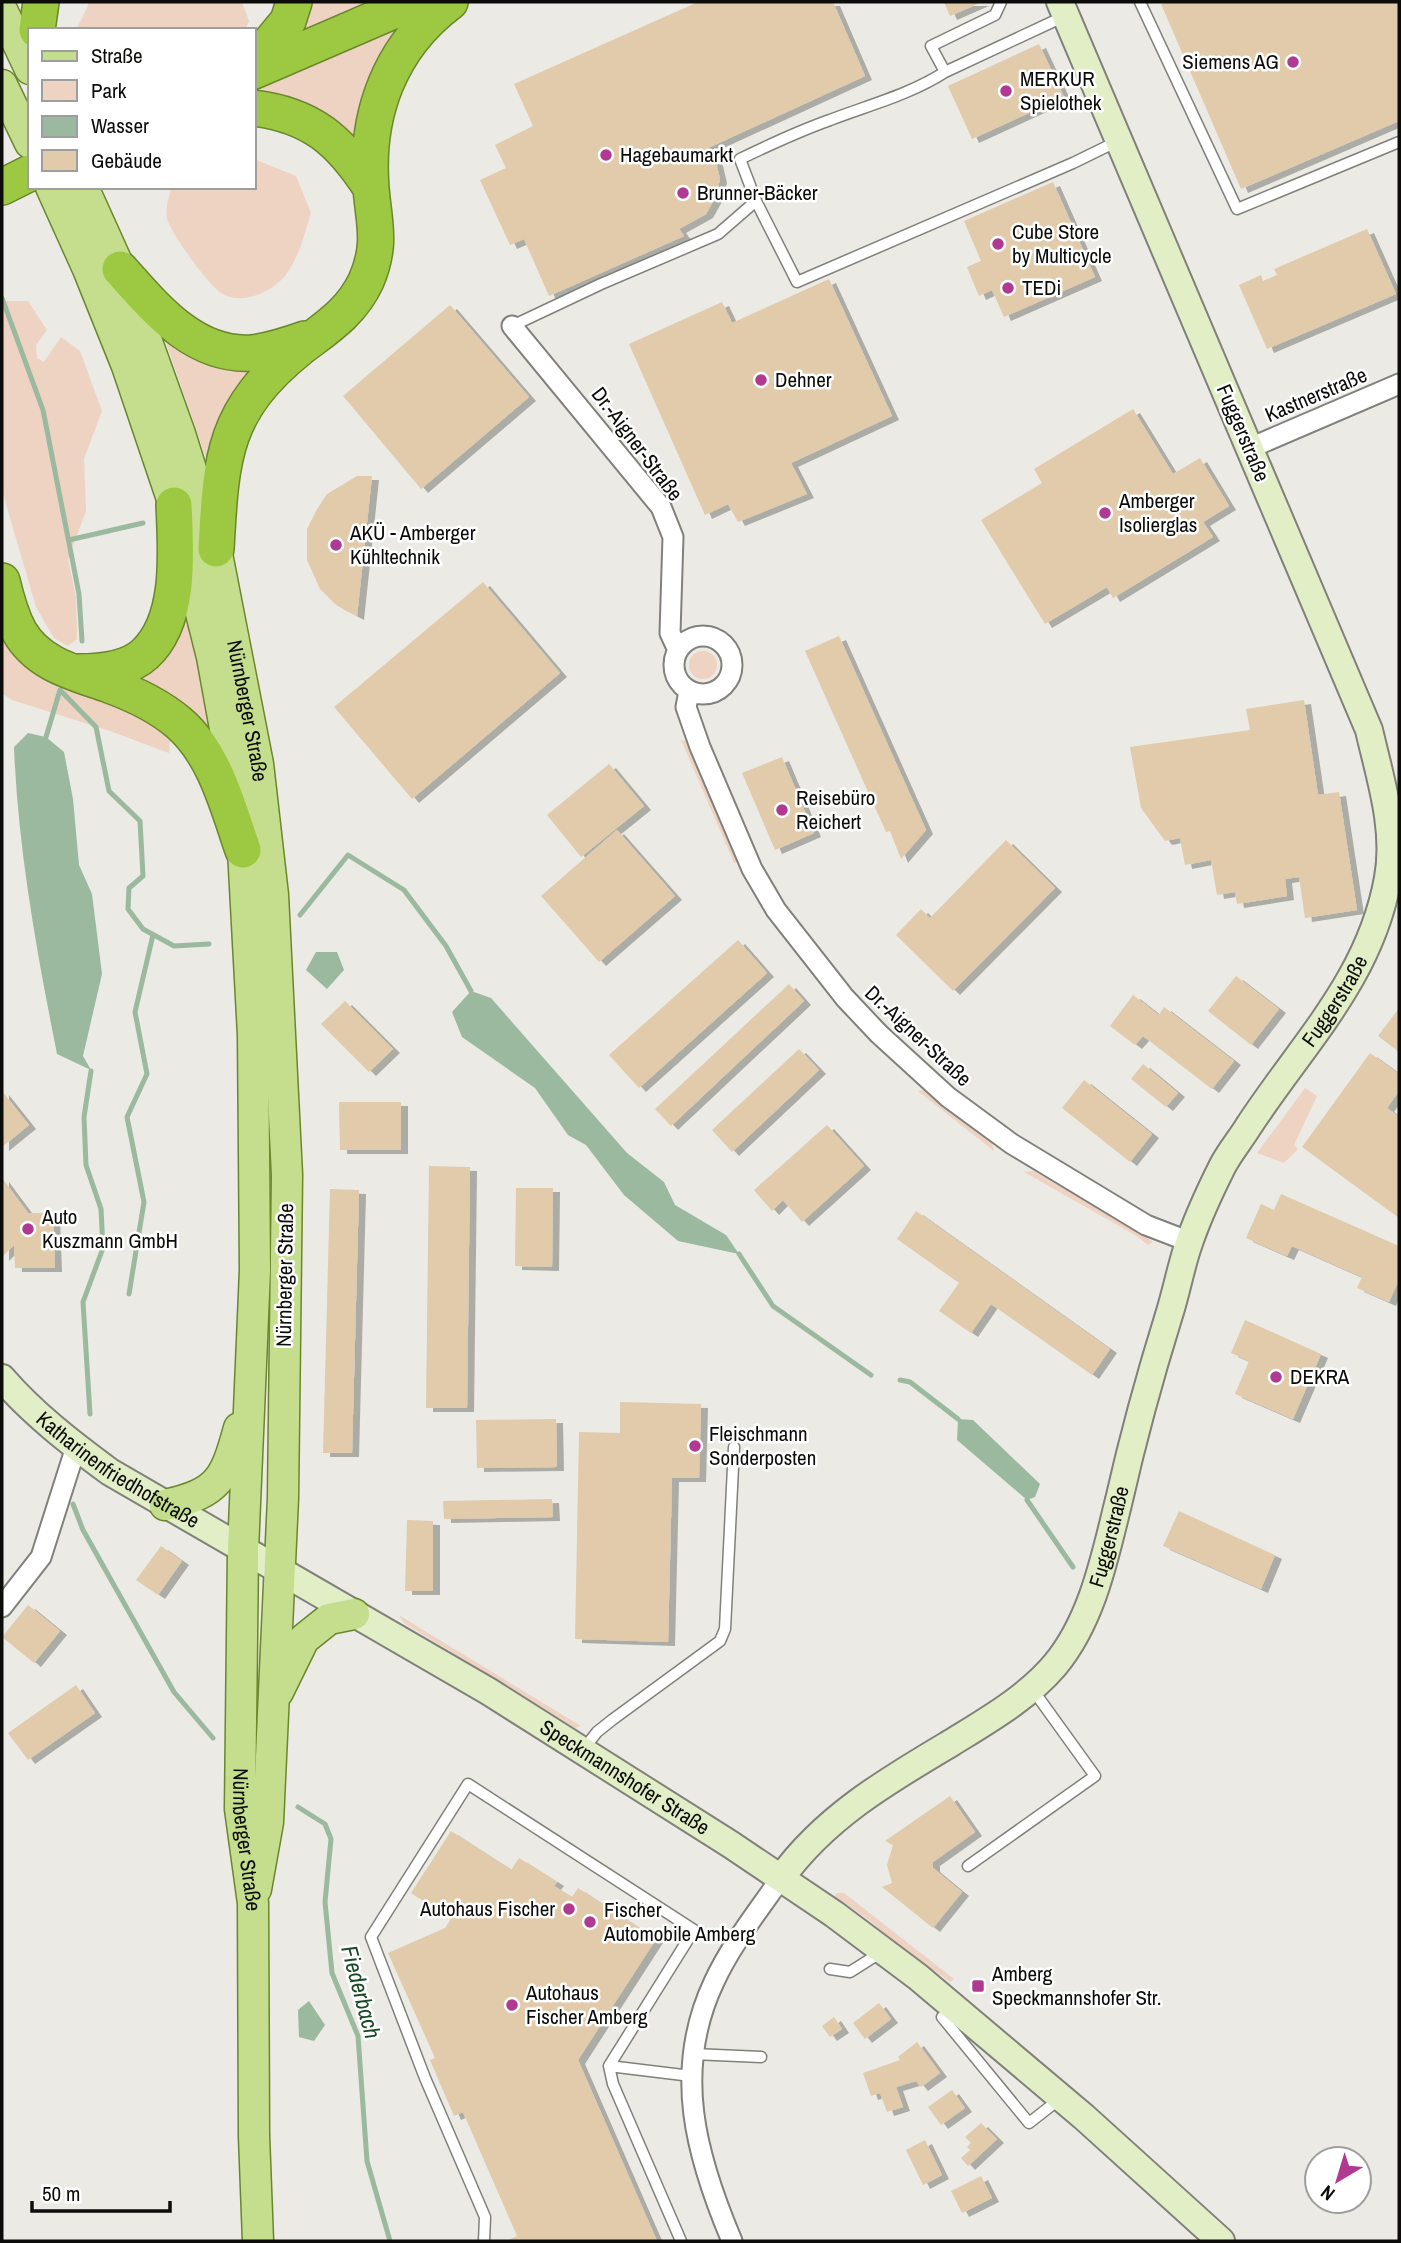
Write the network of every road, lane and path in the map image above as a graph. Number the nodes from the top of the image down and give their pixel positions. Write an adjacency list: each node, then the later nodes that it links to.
1 (41, 2): 9 (highway)
2 (294, 2): 10 (highway)
3 (414, 2): 12 (highway)
4 (450, 2): 21 (highway)
5 (1001, 2): 13 (lane)
6 (1140, 2): 18 (lane)
7 (1063, 9): 13 (lane); 17 (street, Fuggerstraße)
8 (2, 10): 11 (main road)
9 (37, 28)
10 (256, 60)
11 (28, 65)
12 (256, 70)
13 (945, 72): 24 (lane)
14 (2, 85): 16 (main road)
15 (256, 108): 21 (highway)
16 (28, 139)
17 (1119, 141): 24 (lane); 29 (street, Fuggerstraße)
18 (1399, 142)
19 (28, 174): 20 (highway)
20 (2, 187)
21 (371, 188): 27 (highway)
22 (52, 189): 30 (main road, Nürnberger Straße)
23 (84, 189): 25 (main road, Nürnberger Straße)
24 (756, 201): 26 (lane)
25 (120, 269): 27 (highway); 31 (main road, Nürnberger Straße)
26 (512, 326): 33 (street, Dr.-Aigner-Straße)
27 (315, 336): 31 (highway)
28 (1399, 384): 29 (street, Kastnerstraße)
29 (1250, 448): 37 (street, Fuggerstraße)
30 (174, 505): 34 (highway); 36 (main road, Nürnberger Straße)
31 (216, 549): 44 (main road, Nürnberger Straße)
32 (2, 581): 34 (highway)
33 (678, 650): 35 (street, Dr.-Aigner-Straße); 35 (street)
34 (74, 672): 36 (highway)
35 (689, 691): 37 (street, Dr.-Aigner-Straße)
36 (243, 850): 38 (main road, Nürnberger Straße)
37 (1190, 1242): 47 (street, Fuggerstraße)
38 (251, 1366): 42 (main road); 43 (main road, Nürnberger Straße)
39 (2, 1378): 40 (street, Katharinenfriedhofstraße)
40 (76, 1447): 42 (street, Katharinenfriedhofstraße); 45 (street)
41 (734, 1447): 49 (lane)
42 (165, 1504): 43 (street, Katharinenfriedhofstraße)
43 (243, 1550): 44 (street, Katharinenfriedhofstraße); 52 (main road, Nürnberger Straße)
44 (279, 1570): 46 (street, Speckmannshofer Straße); 48 (main road, Nürnberger Straße)
45 (2, 1607)
46 (354, 1614): 48 (main road); 49 (street, Speckmannshofer Straße)
47 (1032, 1688): 50 (lane); 51 (street, Fuggerstraße)
48 (273, 1705): 52 (main road, Nürnberger Straße)
49 (583, 1751): 51 (street, Speckmannshofer Straße)
50 (968, 1866)
51 (781, 1878): 53 (street, Speckmannshofer Straße); 56 (street)
52 (253, 1903): 61 (main road)
53 (884, 1951): 54 (lane); 55 (street, Speckmannshofer Straße)
54 (830, 1969)
55 (954, 2007): 60 (street, Speckmannshofer Straße); 60 (lane)
56 (692, 2054): 57 (lane); 59 (street)
57 (761, 2057)
58 (609, 2066): 59 (lane); 62 (lane); 63 (lane)
59 (691, 2076): 64 (street)
60 (1061, 2098): 65 (street, Speckmannshofer Straße)
61 (258, 2241)
62 (484, 2241)
63 (681, 2241)
64 (732, 2241)
65 (1222, 2241)

